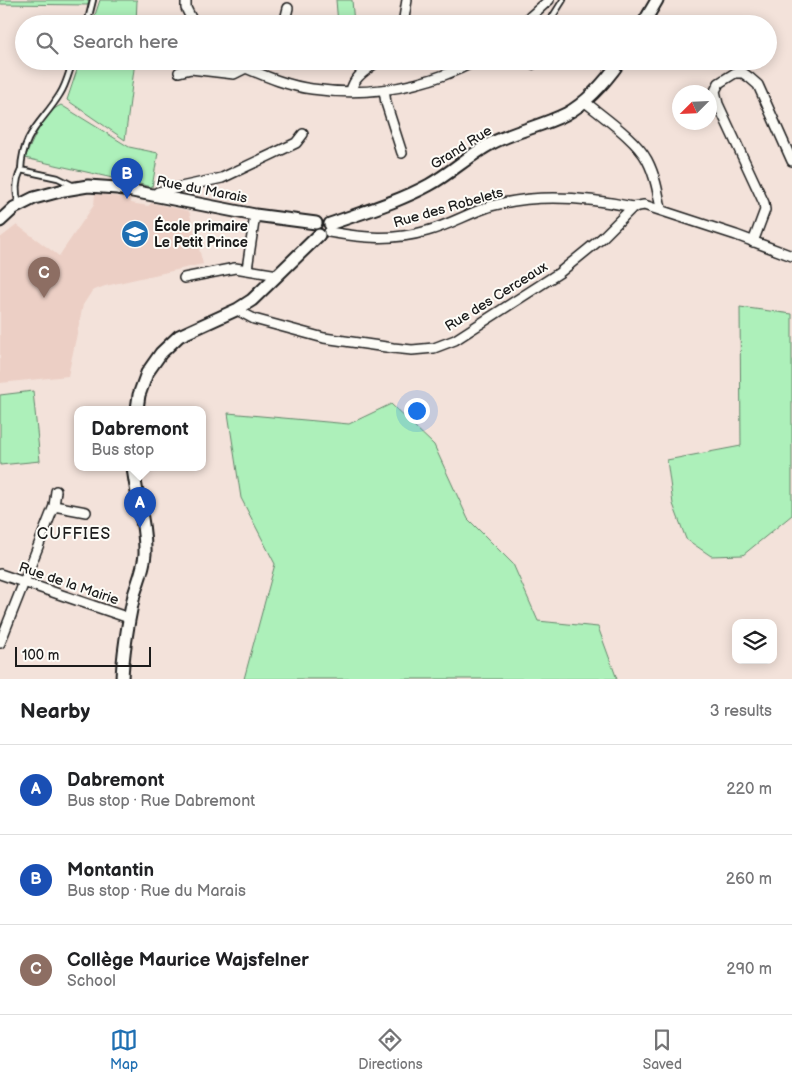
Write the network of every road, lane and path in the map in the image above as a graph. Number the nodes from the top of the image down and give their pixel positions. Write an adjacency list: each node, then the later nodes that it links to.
1 (93, 0): 8 (lane)
2 (186, 0): 9 (street)
3 (407, 0): 11 (street)
4 (549, 0): 12 (street)
5 (563, 0): 13 (lane)
6 (657, 0): 14 (street)
7 (288, 8): 10 (street)
8 (89, 15)
9 (190, 15)
10 (286, 15)
11 (404, 15)
12 (532, 15)
13 (554, 15)
14 (648, 15)
15 (70, 70): 30 (lane)
16 (187, 70): 23 (street)
17 (200, 70): 18 (street)
18 (242, 70)
19 (251, 70): 25 (street)
20 (365, 70): 25 (street)
21 (459, 70): 24 (street)
22 (614, 70): 26 (street, Grand Rue)
23 (179, 72)
24 (384, 90): 25 (street); 28 (street)
25 (352, 91)
26 (584, 101): 35 (street); 38 (street, Grand Rue)
27 (303, 134): 32 (street)
28 (402, 153)
29 (792, 162): 39 (street)
30 (21, 170): 31 (lane); 33 (lane)
31 (78, 188): 32 (street, Rue du Marais); 33 (street, Rue du Marais)
32 (155, 195): 36 (street, Rue du Marais)
33 (20, 205): 37 (street, Rue du Marais)
34 (634, 206): 35 (street); 38 (street, Rue des Robelets); 44 (street, Rue des Cerceaux)
35 (660, 209): 39 (street)
36 (255, 215): 38 (street, Rue du Marais); 41 (street)
37 (0, 221)
38 (326, 230): 42 (street)
39 (753, 242): 40 (street)
40 (792, 256)
41 (247, 269): 42 (street); 43 (street)
42 (278, 275): 44 (street)
43 (184, 278)
44 (238, 309): 45 (street)
45 (137, 406)
46 (133, 471): 52 (street)
47 (56, 491): 48 (street)
48 (54, 506): 49 (street); 51 (street)
49 (86, 512)
50 (0, 574): 51 (street, Rue de la Mairie)
51 (24, 582): 52 (street, Rue de la Mairie); 53 (street)
52 (129, 618): 54 (street)
53 (0, 643)
54 (122, 679)

